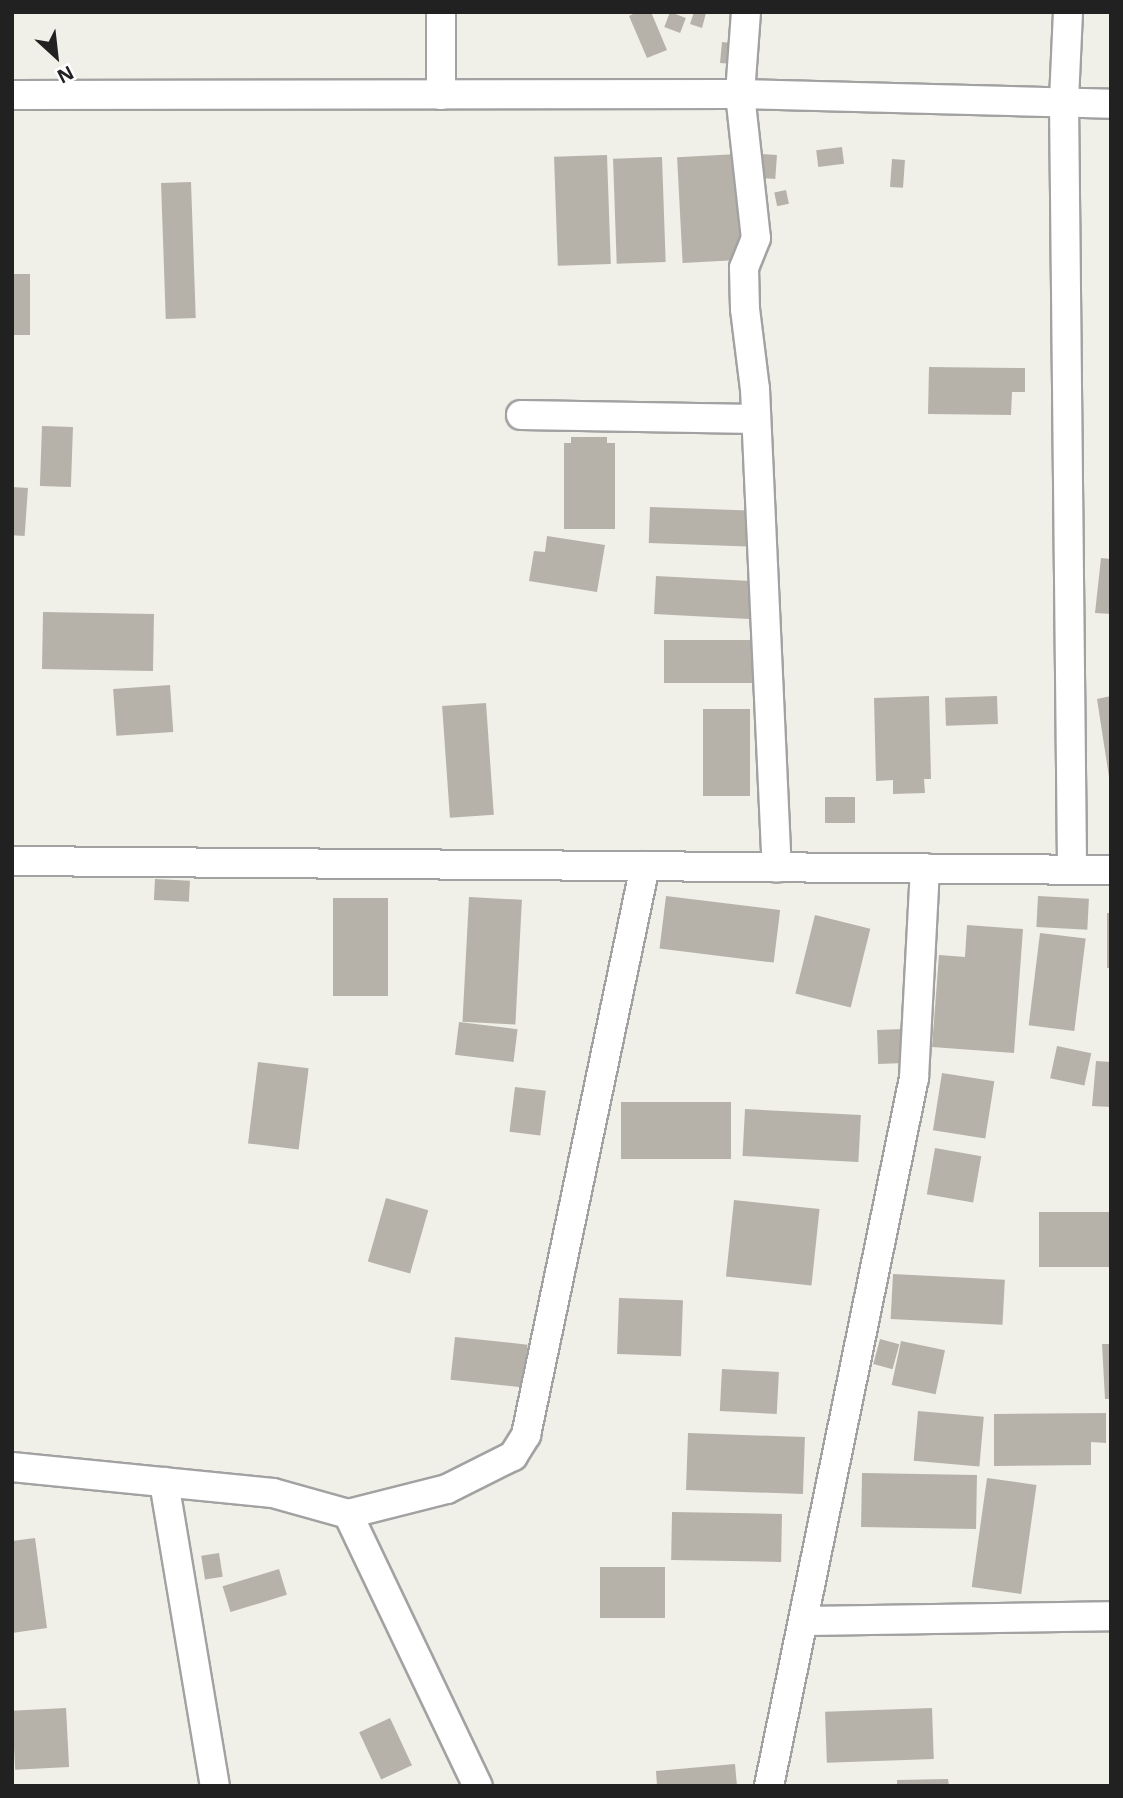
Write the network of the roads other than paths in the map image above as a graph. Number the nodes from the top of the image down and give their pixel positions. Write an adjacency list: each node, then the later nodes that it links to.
1 (441, 12): 6 (street)
2 (746, 12): 4 (street)
3 (1068, 12): 7 (street)
4 (740, 94): 6 (street); 7 (street); 10 (street)
5 (12, 95): 6 (street)
6 (441, 95)
7 (1064, 100): 8 (street); 15 (street)
8 (1111, 104)
9 (521, 415): 10 (street)
10 (756, 419): 13 (street)
11 (12, 861): 12 (street)
12 (645, 866): 13 (street); 19 (street)
13 (777, 867): 14 (street)
14 (925, 868): 15 (street); 21 (street)
15 (1072, 870): 16 (street)
16 (1111, 870)
17 (12, 1467): 18 (street)
18 (164, 1482): 19 (street); 22 (street)
19 (348, 1514): 23 (street)
20 (1111, 1616): 21 (street)
21 (805, 1621): 24 (street)
22 (215, 1786)
23 (478, 1786)
24 (769, 1786)

